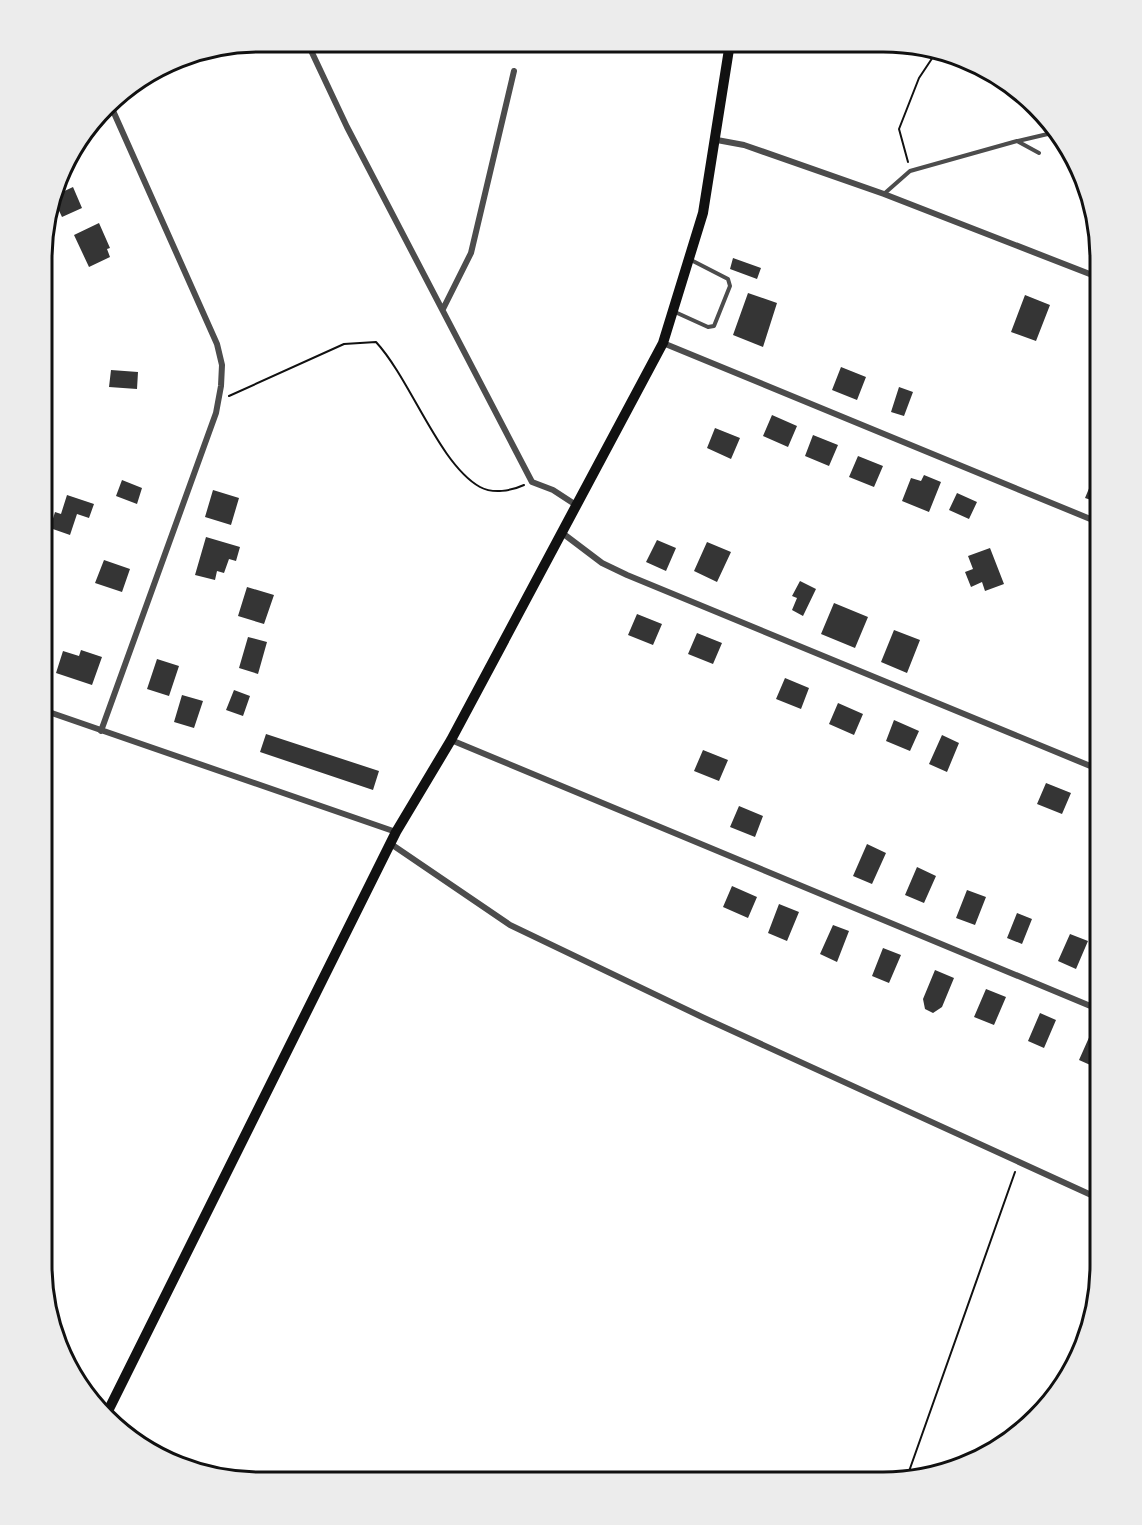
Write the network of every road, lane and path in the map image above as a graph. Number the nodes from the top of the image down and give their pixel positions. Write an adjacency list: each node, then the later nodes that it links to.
1 (312, 52): 14 (street)
2 (729, 52): 7 (main road)
3 (932, 59): 10 (path)
4 (514, 71): 14 (street)
5 (114, 112): 17 (street)
6 (1047, 134): 8 (lane)
7 (717, 140): 11 (street); 12 (main road)
8 (1017, 141): 9 (lane); 10 (lane)
9 (1039, 153)
10 (910, 171): 11 (lane)
11 (884, 194): 13 (street)
12 (691, 260): 15 (main road); 15 (lane)
13 (1090, 274)
14 (443, 309): 18 (street)
15 (674, 312): 16 (main road)
16 (663, 343): 19 (main road); 20 (street)
17 (218, 400): 18 (path); 23 (street)
18 (532, 482): 19 (street)
19 (576, 505): 21 (main road)
20 (1090, 519)
21 (561, 531): 24 (main road); 25 (street)
22 (52, 713): 23 (street)
23 (101, 730): 26 (street)
24 (451, 740): 26 (main road); 28 (street)
25 (1090, 766)
26 (396, 832): 27 (main road)
27 (391, 844): 29 (street); 31 (main road)
28 (1089, 1006)
29 (1018, 1162): 30 (street); 32 (path)
30 (1089, 1194)
31 (110, 1408)
32 (909, 1471)

